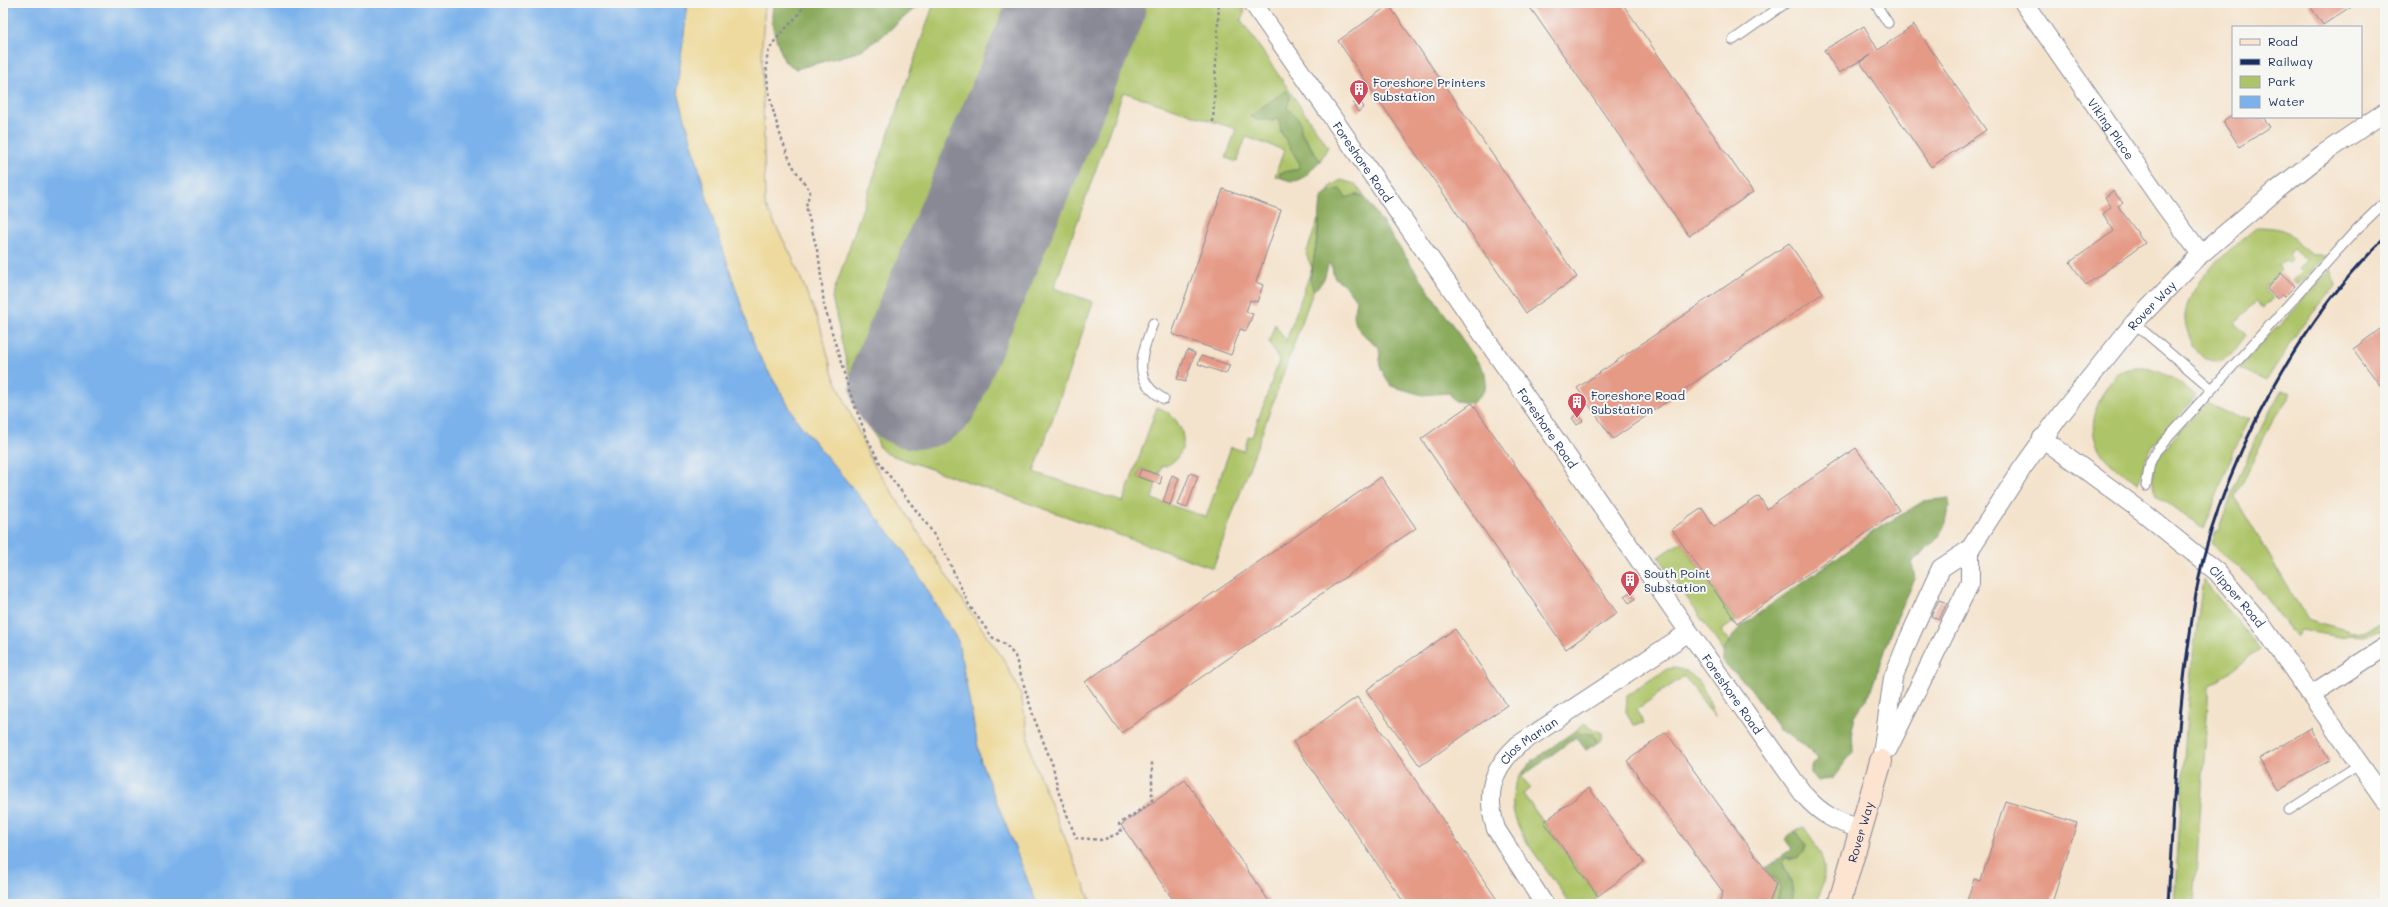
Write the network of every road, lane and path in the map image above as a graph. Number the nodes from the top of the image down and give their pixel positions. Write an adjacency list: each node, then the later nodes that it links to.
1 (805, 3): 24 (path)
2 (1218, 3): 10 (path)
3 (1253, 3): 20 (street, Foreshore Road)
4 (1786, 3): 8 (lane)
5 (1875, 3): 7 (lane)
6 (2024, 3): 12 (street, Viking Place)
7 (1888, 23)
8 (1733, 40)
9 (2385, 112): 12 (street, Rover Way)
10 (1213, 122)
11 (2385, 202): 15 (lane)
12 (2201, 254): 14 (street, Rover Way)
13 (1152, 323): 16 (lane)
14 (2134, 323): 15 (lane); 17 (street, Rover Way)
15 (2212, 389): 18 (lane)
16 (1164, 399)
17 (2042, 438): 19 (street, Rover Way); 22 (street, Clipper Road)
18 (2146, 486)
19 (1970, 549): 23 (street); 23 (street)
20 (1689, 632): 28 (street, Foreshore Road); 29 (street, Clos Marian)
21 (2385, 647): 22 (street)
22 (2312, 694): 25 (street, Clipper Road)
23 (1881, 761): 28 (street, Rover Way)
24 (1152, 762)
25 (2360, 764): 26 (street, Clipper Road); 27 (lane)
26 (2385, 800)
27 (2289, 810)
28 (1862, 829): 30 (street, Rover Way)
29 (1544, 904)
30 (1839, 904)

